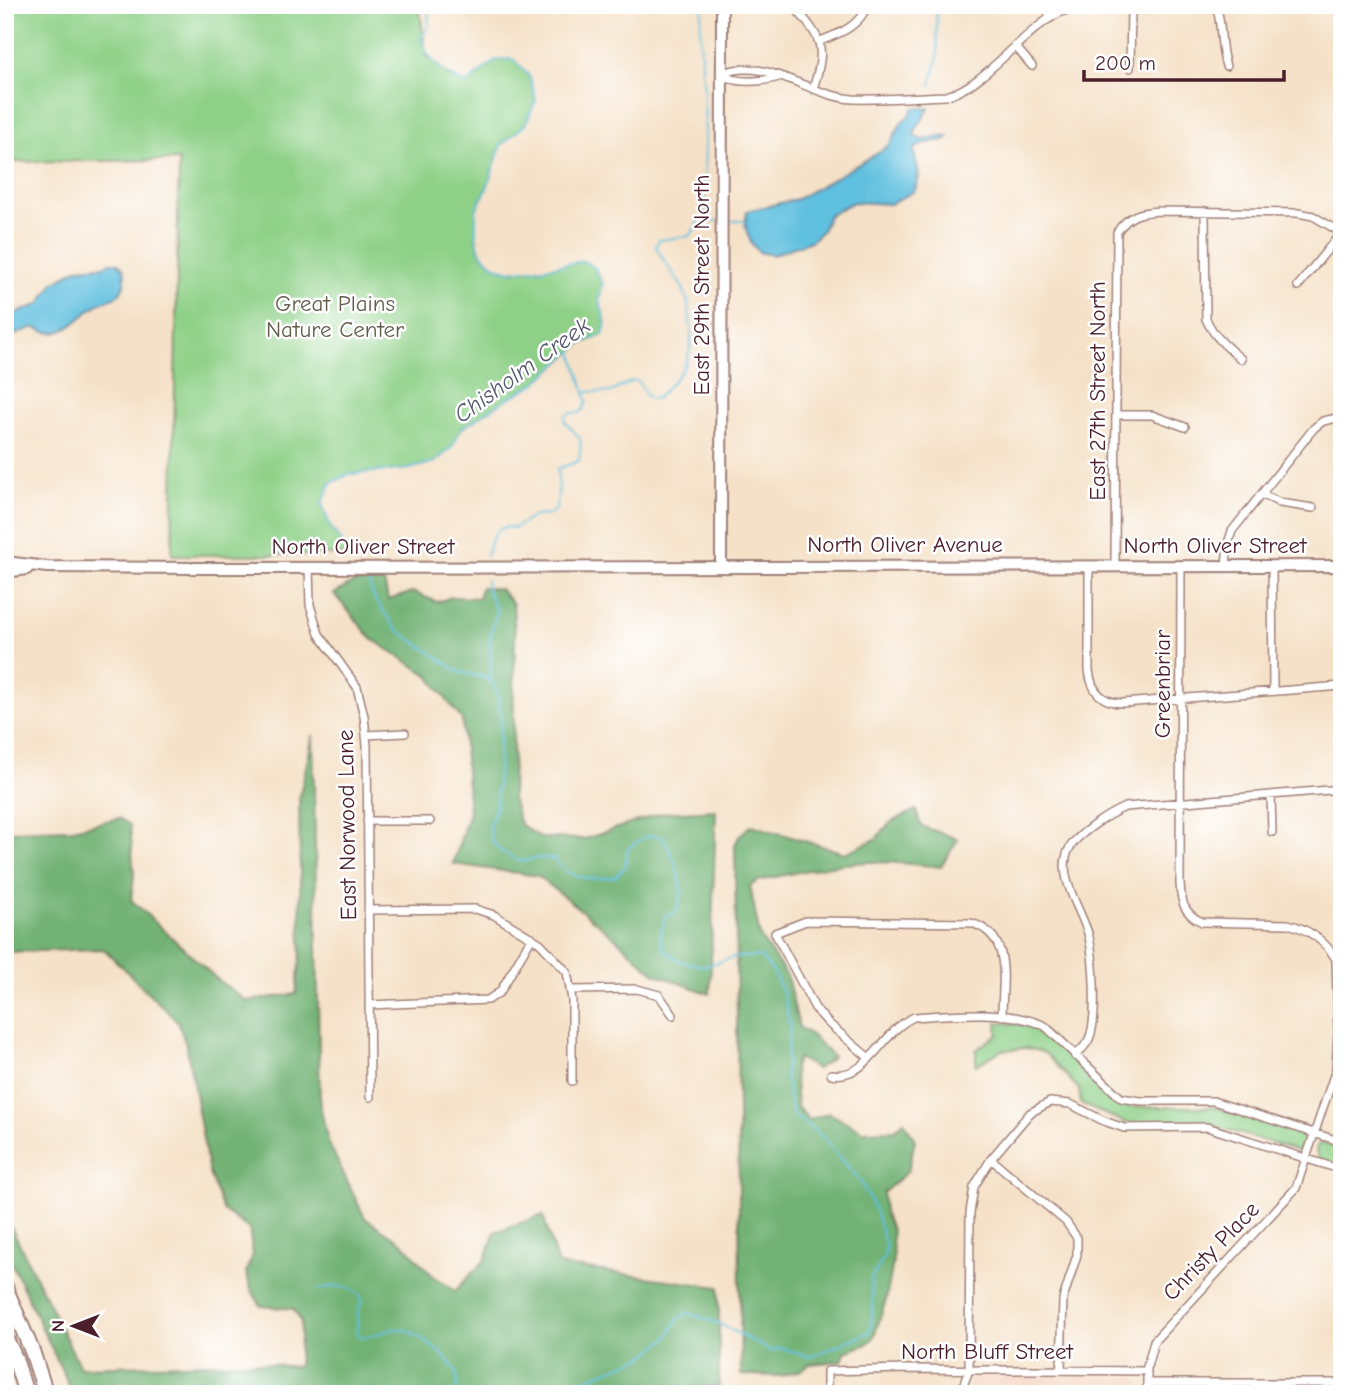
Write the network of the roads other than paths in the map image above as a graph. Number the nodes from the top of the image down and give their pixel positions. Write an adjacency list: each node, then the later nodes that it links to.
1 (722, 5): 14 (main road, East 29th Street North)
2 (793, 5): 9 (street)
3 (868, 5): 9 (street)
4 (1044, 5): 8 (street)
5 (1156, 5): 7 (street)
6 (1216, 5): 12 (street)
7 (1131, 8): 8 (street); 13 (street)
8 (1051, 18): 10 (street)
9 (820, 41): 16 (street)
10 (1015, 46): 11 (street); 16 (street)
11 (1032, 66)
12 (1226, 66)
13 (1130, 68)
14 (722, 74): 15 (street); 15 (street); 27 (main road, East 29th Street North)
15 (780, 77): 16 (street)
16 (813, 89)
17 (1205, 211): 18 (street); 20 (street); 21 (street, East 27th Street North)
18 (1342, 233): 19 (street)
19 (1298, 286)
20 (1241, 359)
21 (1116, 415): 23 (street); 29 (street, East 27th Street North)
22 (1342, 417): 24 (street)
23 (1185, 427)
24 (1262, 494): 25 (street); 31 (street)
25 (1313, 508)
26 (5, 562): 34 (main road, North Oliver Street)
27 (721, 565): 28 (main road, North Oliver Avenue); 35 (main road, North Oliver Street)
28 (1089, 566): 29 (main road, North Oliver Street); 39 (street)
29 (1115, 566): 30 (main road, North Oliver Street)
30 (1181, 566): 31 (main road, North Oliver Street); 39 (street, Greenbriar)
31 (1226, 566): 32 (main road, North Oliver Street)
32 (1272, 566): 33 (main road, North Oliver Street); 38 (street)
33 (1342, 566)
34 (47, 567): 35 (main road, North Oliver Street); 36 (main road)
35 (309, 567): 41 (street, East Norwood Lane)
36 (5, 572)
37 (1342, 686): 38 (street)
38 (1273, 691): 39 (street)
39 (1181, 698): 44 (street, Greenbriar)
40 (405, 733): 41 (street)
41 (366, 735): 45 (street, East Norwood Lane)
42 (1342, 789): 43 (street)
43 (1271, 795): 44 (street); 47 (street)
44 (1181, 802): 49 (street, Greenbriar); 56 (street)
45 (368, 821): 46 (street); 48 (street, East Norwood Lane)
46 (430, 821)
47 (1272, 832)
48 (368, 909): 50 (street); 52 (street, East Norwood Lane)
49 (1314, 935): 55 (street, Christy Place)
50 (532, 937): 51 (street); 52 (street)
51 (571, 990): 53 (street); 59 (street)
52 (369, 1004): 60 (street, East Norwood Lane)
53 (673, 1014)
54 (1002, 1016): 56 (street); 57 (street); 57 (street)
55 (1340, 1032): 61 (street, Christy Place)
56 (1075, 1056): 61 (street)
57 (869, 1058): 58 (street)
58 (831, 1074)
59 (572, 1081)
60 (370, 1097)
61 (1315, 1134): 62 (street); 64 (street, Christy Place)
62 (1342, 1142)
63 (991, 1159): 64 (street); 68 (street); 69 (street)
64 (1306, 1159): 65 (street); 70 (street, Christy Place)
65 (1342, 1170)
66 (5, 1287): 74 (highway)
67 (5, 1337): 73 (highway)
68 (969, 1370): 69 (street, North Bluff Street); 75 (street, North Bluff Street); 76 (street)
69 (1061, 1370): 70 (street, North Bluff Street)
70 (1147, 1371): 71 (street)
71 (1147, 1383): 72 (street); 77 (street)
72 (1342, 1383)
73 (26, 1394)
74 (46, 1394)
75 (827, 1394)
76 (960, 1394)
77 (1147, 1394)

